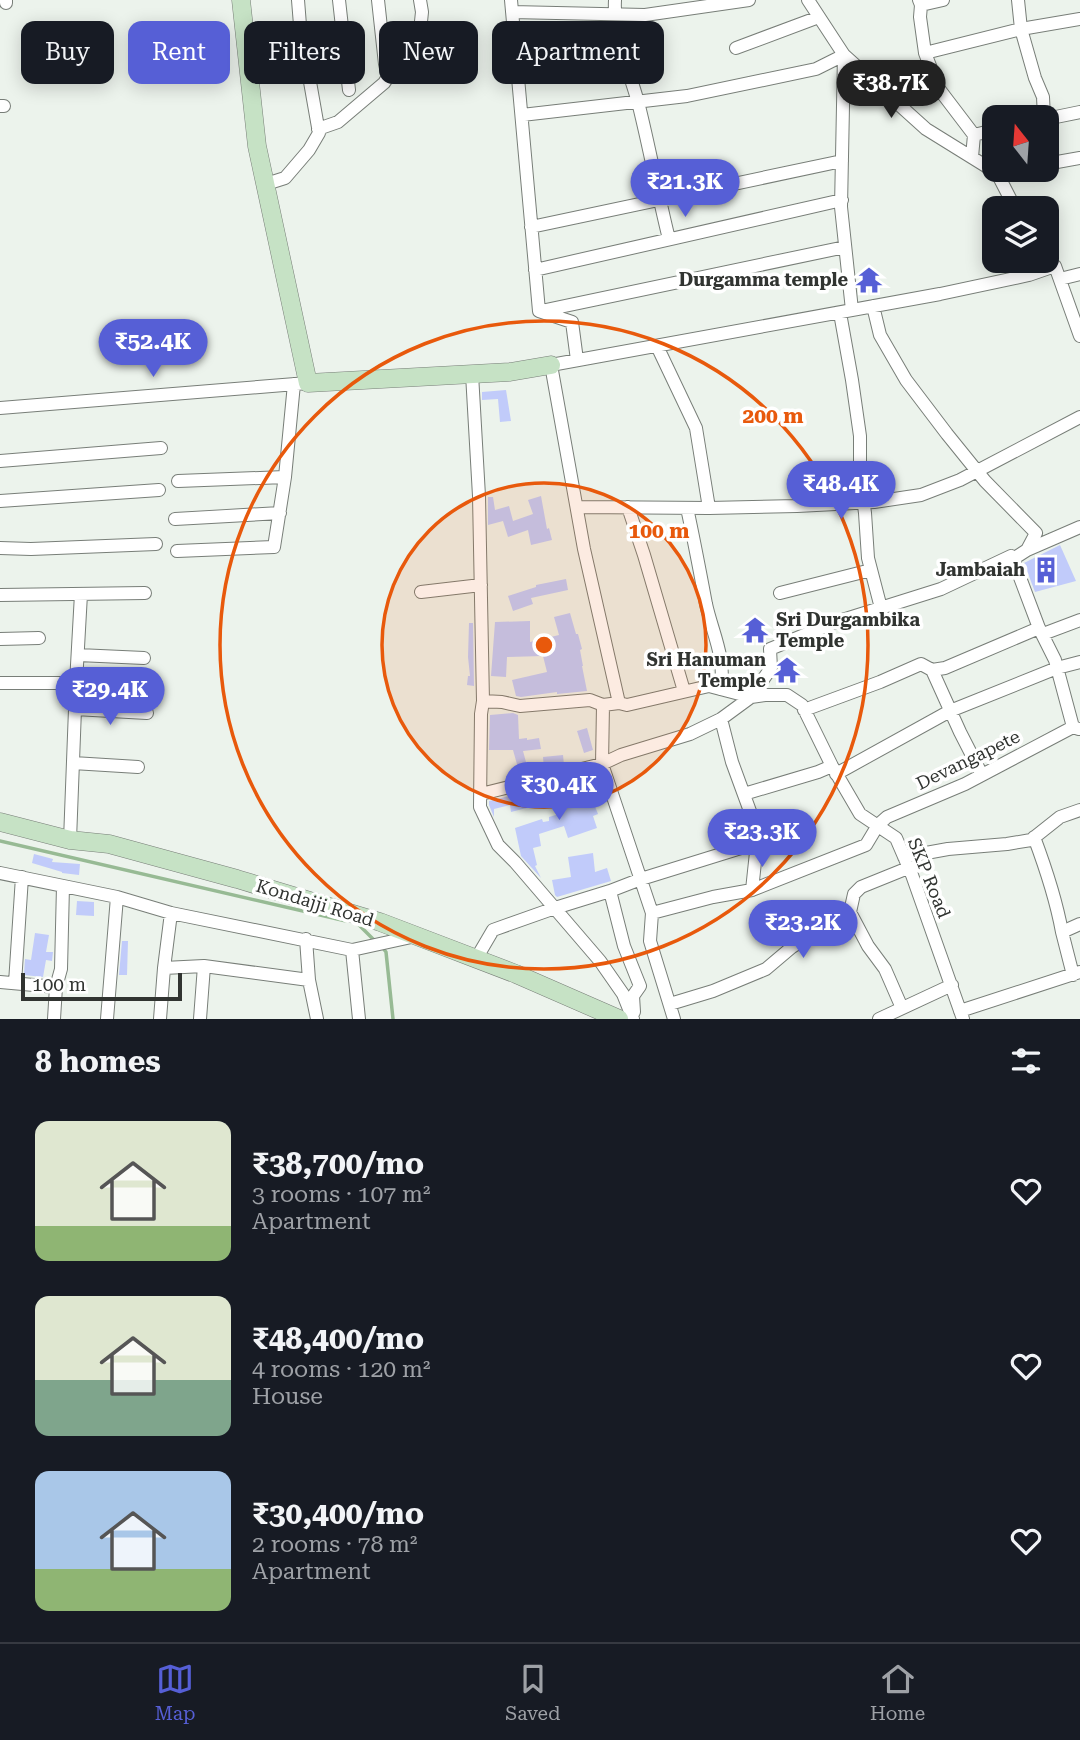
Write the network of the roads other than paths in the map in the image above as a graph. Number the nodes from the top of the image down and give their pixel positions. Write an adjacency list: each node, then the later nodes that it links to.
1 (241, 0): 42 (street)
2 (298, 0): 34 (street)
3 (338, 0): 28 (street)
4 (378, 0): 16 (street)
5 (420, 0): 17 (street)
6 (615, 0): 13 (street)
7 (749, 0): 13 (street)
8 (808, 0): 14 (street)
9 (943, 0): 11 (street)
10 (1018, 0): 19 (street)
11 (920, 2): 21 (street)
12 (512, 6): 13 (street)
13 (614, 14): 18 (street)
14 (819, 17): 20 (street); 22 (street)
15 (1080, 19): 19 (street)
16 (380, 21)
17 (421, 21)
18 (615, 21)
19 (1021, 29): 21 (street); 30 (street)
20 (736, 48)
21 (925, 53): 23 (street)
22 (844, 55): 24 (street); 29 (street); 39 (street)
23 (930, 66): 24 (street); 36 (street)
24 (866, 75): 37 (street)
25 (383, 84): 34 (street)
26 (519, 84): 32 (street)
27 (632, 84): 29 (street)
28 (349, 90)
29 (638, 103): 32 (street); 43 (street)
30 (1044, 105)
31 (1080, 112): 33 (street)
32 (522, 115): 45 (street)
33 (1059, 116)
34 (318, 129): 42 (street)
35 (982, 133): 36 (street)
36 (974, 135): 37 (street)
37 (972, 157): 41 (street)
38 (1080, 158): 40 (street)
39 (842, 161): 43 (street); 44 (street)
40 (1059, 162)
41 (982, 163)
42 (266, 184): 61 (street)
43 (659, 199): 45 (street); 46 (street)
44 (842, 200): 46 (street); 47 (street)
45 (531, 227): 48 (street)
46 (669, 239): 48 (street)
47 (845, 247): 54 (street); 55 (street)
48 (535, 270): 54 (street)
49 (1014, 273): 53 (street)
50 (1058, 273): 52 (street)
51 (1080, 274): 52 (street)
52 (1060, 279): 56 (street)
53 (873, 306): 55 (street); 66 (street)
54 (539, 311): 58 (street)
55 (846, 311): 57 (street); 71 (street)
56 (1080, 336)
57 (657, 346): 58 (street); 75 (street)
58 (577, 360): 59 (street)
59 (551, 365): 60 (street); 72 (street)
60 (472, 374): 61 (street); 85 (street)
61 (301, 383): 62 (street); 67 (street)
62 (0, 408)
63 (1080, 417): 66 (street)
64 (161, 448): 65 (street)
65 (0, 461)
66 (977, 471): 71 (street); 81 (street)
67 (285, 477): 68 (street); 76 (street)
68 (178, 481)
69 (159, 491): 70 (street)
70 (0, 501)
71 (864, 503): 75 (street); 84 (street)
72 (577, 507): 73 (street); 107 (street)
73 (628, 507): 74 (street); 104 (street)
74 (687, 508): 75 (street); 103 (street)
75 (709, 508)
76 (280, 513): 77 (street); 82 (street)
77 (175, 519)
78 (1080, 527): 81 (street)
79 (156, 544): 80 (street)
80 (0, 548)
81 (1027, 550): 83 (street)
82 (177, 551)
83 (1013, 559): 91 (street); 93 (street)
84 (871, 570): 88 (street); 91 (street)
85 (481, 585): 86 (street); 106 (street)
86 (421, 592)
87 (145, 593): 89 (street)
88 (780, 593)
89 (81, 594): 90 (street); 96 (street)
90 (0, 595)
91 (881, 608): 105 (street)
92 (1080, 620): 93 (street)
93 (1041, 631): 99 (street); 100 (street)
94 (38, 638): 95 (street)
95 (0, 639)
96 (78, 655): 97 (street); 101 (street)
97 (144, 658)
98 (1080, 662): 99 (street)
99 (1057, 668): 109 (street); 112 (street)
100 (932, 670): 111 (street); 112 (street)
101 (76, 682): 102 (street); 110 (street)
102 (0, 683)
103 (720, 689): 104 (street); 105 (street)
104 (684, 691): 107 (street)
105 (751, 697): 111 (street); 114 (street)
106 (483, 701): 108 (street); 121 (street)
107 (619, 703): 108 (street)
108 (603, 705): 117 (street)
109 (1074, 708): 115 (street)
110 (75, 709): 113 (street); 116 (street)
111 (804, 710): 119 (street, SKP Road)
112 (950, 710): 119 (street); 120 (street)
113 (147, 713)
114 (721, 719): 117 (street); 122 (street)
115 (1076, 728): 120 (street, Devangapete)
116 (73, 763): 118 (street); 127 (street)
117 (602, 764): 121 (street); 132 (street)
118 (138, 766)
119 (834, 770): 122 (street); 125 (street, SKP Road)
120 (982, 775): 125 (street, Devangapete)
121 (481, 794): 137 (street)
122 (744, 794): 128 (street)
123 (1080, 810): 126 (street)
124 (0, 822): 127 (street, Kondajji Road)
125 (878, 825): 129 (street, SKP Road); 134 (street, Devangapete)
126 (1034, 837): 129 (street); 142 (street)
127 (70, 840): 143 (street, Kondajji Road)
128 (757, 843): 132 (street); 134 (street)
129 (906, 862): 138 (street); 153 (street, SKP Road)
130 (0, 873): 131 (street)
131 (22, 877): 133 (street); 152 (street)
132 (641, 879): 135 (street); 140 (street)
133 (63, 886): 136 (street); 154 (street)
134 (752, 890): 140 (street, Devangapete)
135 (610, 891): 137 (street); 165 (street)
136 (117, 897): 139 (street); 159 (street)
137 (555, 908): 146 (street); 165 (street)
138 (850, 912): 155 (street); 156 (street)
139 (171, 913): 144 (street); 148 (street)
140 (652, 913): 155 (street)
141 (1080, 924): 142 (street)
142 (1062, 932): 149 (street)
143 (416, 936): 145 (street); 146 (street, Kondajji Road)
144 (306, 939): 145 (street); 150 (street)
145 (352, 950): 163 (street)
146 (476, 959): 164 (street, Kondajji Road)
147 (204, 966): 148 (street); 150 (street); 161 (street)
148 (164, 968): 160 (street)
149 (1077, 973): 157 (street)
150 (309, 980): 162 (street)
151 (0, 982): 152 (street)
152 (15, 983): 154 (street)
153 (952, 985): 156 (street); 157 (street, SKP Road)
154 (56, 987): 158 (street)
155 (670, 1004): 166 (street)
156 (902, 1008): 167 (street)
157 (962, 1015)
158 (54, 1019)
159 (107, 1019)
160 (160, 1019)
161 (200, 1019)
162 (317, 1019)
163 (359, 1019)
164 (619, 1019)
165 (634, 1019)
166 (674, 1019)
167 (878, 1019)

